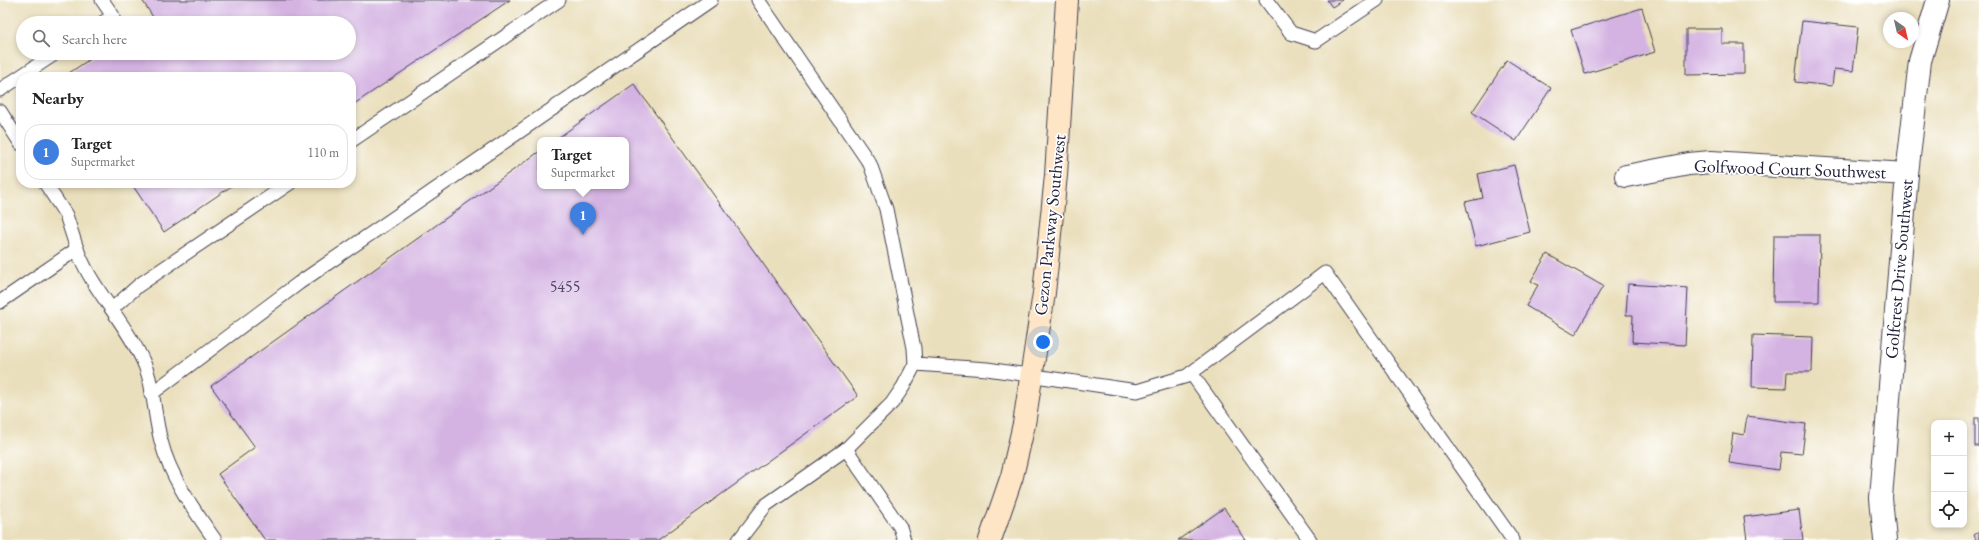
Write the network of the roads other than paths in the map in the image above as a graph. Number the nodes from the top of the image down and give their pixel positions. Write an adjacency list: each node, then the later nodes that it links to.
1 (102, 0): 9 (lane)
2 (560, 0): 16 (lane)
3 (711, 0): 27 (lane)
4 (758, 0): 24 (lane)
5 (1067, 0): 26 (main road, Gezon Parkway Southwest)
6 (1266, 0): 7 (lane)
7 (1377, 0)
8 (1938, 0): 17 (street, Golfcrest Drive Southwest)
9 (113, 16)
10 (45, 60): 11 (lane)
11 (27, 72)
12 (16, 79): 13 (lane)
13 (0, 90)
14 (0, 111): 15 (lane)
15 (16, 136)
16 (356, 138)
17 (1907, 174): 18 (street, Golfwood Court Southwest); 35 (street, Golfcrest Drive Southwest)
18 (1626, 176)
19 (49, 188): 21 (lane)
20 (283, 188): 23 (lane)
21 (77, 249): 22 (lane); 23 (lane)
22 (0, 302)
23 (112, 309): 27 (lane)
24 (915, 364): 26 (lane); 28 (lane)
25 (1191, 373): 26 (lane); 33 (lane); 34 (lane)
26 (1032, 376): 32 (main road, Gezon Parkway Southwest)
27 (151, 394): 29 (lane)
28 (846, 449): 30 (lane); 31 (lane)
29 (215, 540)
30 (739, 540)
31 (904, 540)
32 (990, 540)
33 (1310, 540)
34 (1513, 540)
35 (1885, 540)

